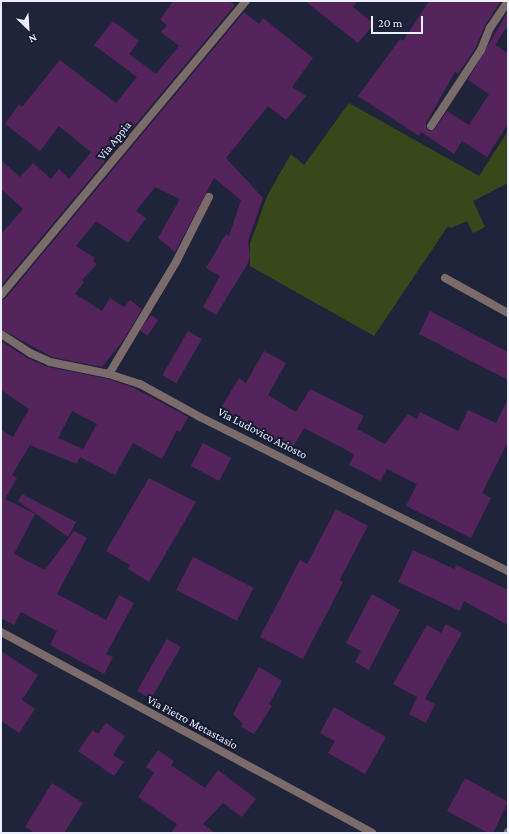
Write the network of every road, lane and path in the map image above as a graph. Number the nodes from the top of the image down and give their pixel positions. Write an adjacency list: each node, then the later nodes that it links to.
1 (246, 1): 6 (street, Via Appia)
2 (508, 1): 3 (street)
3 (431, 126)
4 (209, 197): 9 (street)
5 (445, 278): 7 (street)
6 (1, 295)
7 (508, 313)
8 (1, 334): 9 (street, Via Ludovico Ariosto)
9 (109, 374): 10 (street, Via Ludovico Ariosto)
10 (508, 571)
11 (1, 632): 12 (street, Via Pietro Metastasio)
12 (372, 833)

